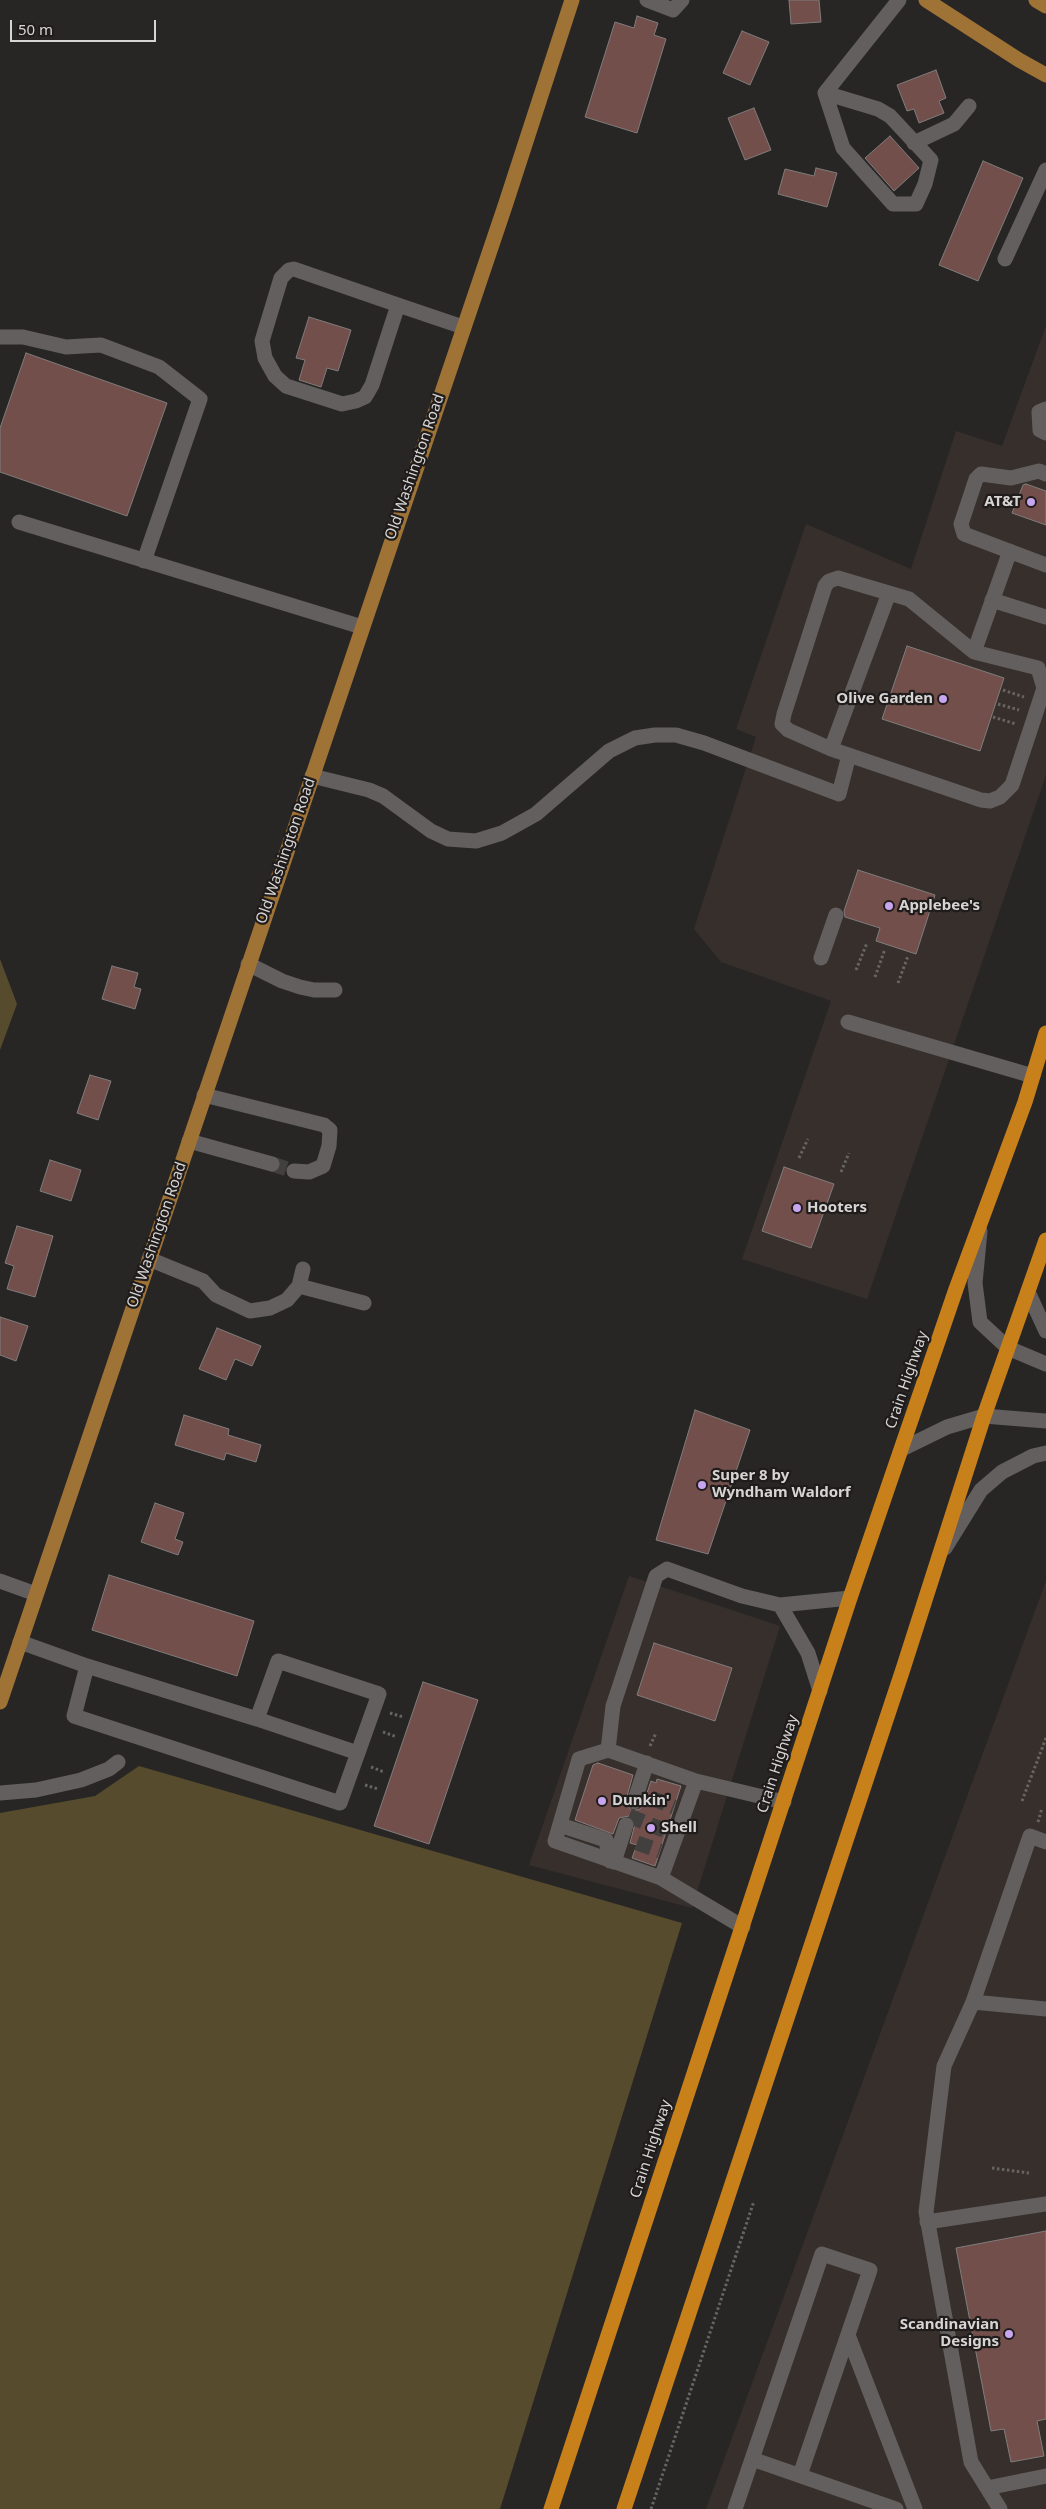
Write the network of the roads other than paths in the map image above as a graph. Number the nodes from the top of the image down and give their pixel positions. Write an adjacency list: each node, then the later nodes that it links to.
1 (572, 0): 15 (main road, Old Washington Road)
2 (647, 0): 3 (street)
3 (682, 0)
4 (899, 0): 9 (street)
5 (926, 0): 8 (main road)
6 (1036, 0): 7 (main road)
7 (1046, 6)
8 (1046, 75)
9 (826, 93): 11 (street); 11 (street)
10 (969, 106): 11 (street)
11 (914, 143)
12 (1046, 170): 13 (street)
13 (1005, 259)
14 (398, 305): 14 (street); 15 (street)
15 (463, 327): 27 (main road, Old Washington Road)
16 (0, 337): 22 (street)
17 (1046, 409): 18 (street)
18 (1046, 434)
19 (1046, 474): 21 (street)
20 (19, 522): 22 (street)
21 (1010, 551): 23 (street); 25 (street)
22 (144, 561): 27 (street)
23 (1046, 565)
24 (889, 593): 28 (street); 29 (street); 29 (street)
25 (992, 600): 26 (street); 28 (street)
26 (1046, 617)
27 (362, 627): 31 (main road, Old Washington Road)
28 (974, 652): 30 (street)
29 (831, 749): 30 (street)
30 (849, 755): 31 (street)
31 (312, 776): 34 (main road, Old Washington Road)
32 (836, 915): 33 (street)
33 (821, 958)
34 (248, 964): 35 (street); 39 (main road, Old Washington Road)
35 (335, 990)
36 (848, 1022): 38 (street)
37 (1046, 1033): 38 (highway, Crain Highway)
38 (1033, 1076): 43 (highway, Crain Highway)
39 (204, 1095): 40 (main road, Old Washington Road); 42 (street)
40 (189, 1141): 41 (street); 45 (main road, Old Washington Road)
41 (272, 1164)
42 (294, 1171)
43 (981, 1222): 51 (street); 55 (highway, Crain Highway)
44 (1046, 1240): 48 (highway)
45 (149, 1259): 47 (street); 59 (main road, Old Washington Road)
46 (303, 1269): 47 (street)
47 (299, 1286): 49 (street)
48 (1028, 1292): 50 (street); 51 (highway)
49 (364, 1303)
50 (1046, 1330)
51 (1008, 1348): 52 (street); 53 (highway)
52 (1046, 1364)
53 (984, 1416): 54 (street); 55 (street); 57 (highway)
54 (1046, 1421)
55 (902, 1449): 60 (highway, Crain Highway)
56 (1046, 1453): 57 (street)
57 (940, 1556): 90 (highway)
58 (0, 1581): 59 (street)
59 (36, 1594): 62 (main road, Old Washington Road)
60 (850, 1598): 61 (street); 64 (highway, Crain Highway)
61 (780, 1605): 64 (street); 67 (street)
62 (20, 1642): 63 (street); 65 (main road, Old Washington Road)
63 (87, 1666): 66 (street); 68 (street)
64 (820, 1691): 74 (highway, Crain Highway)
65 (0, 1702)
66 (257, 1719): 68 (street); 68 (street)
67 (608, 1750): 69 (street); 77 (street)
68 (358, 1753)
69 (647, 1757): 71 (street); 73 (street)
70 (118, 1762): 72 (street)
71 (696, 1781): 74 (street); 78 (street)
72 (0, 1793)
73 (641, 1797)
74 (784, 1802): 79 (highway, Crain Highway)
75 (626, 1825): 77 (street)
76 (1046, 1842): 80 (street)
77 (612, 1861): 78 (street)
78 (661, 1878): 79 (street)
79 (743, 1926): 89 (highway, Crain Highway)
80 (974, 2002): 81 (street); 83 (street)
81 (1046, 2009)
82 (1046, 2204): 83 (street)
83 (927, 2222): 88 (street)
84 (848, 2335): 85 (street); 86 (street); 93 (street)
85 (752, 2459): 86 (street); 91 (street)
86 (800, 2475): 92 (street)
87 (1046, 2476): 88 (street)
88 (987, 2488): 94 (street)
89 (552, 2509)
90 (624, 2509)
91 (735, 2509)
92 (896, 2509)
93 (915, 2509)
94 (1000, 2509)

